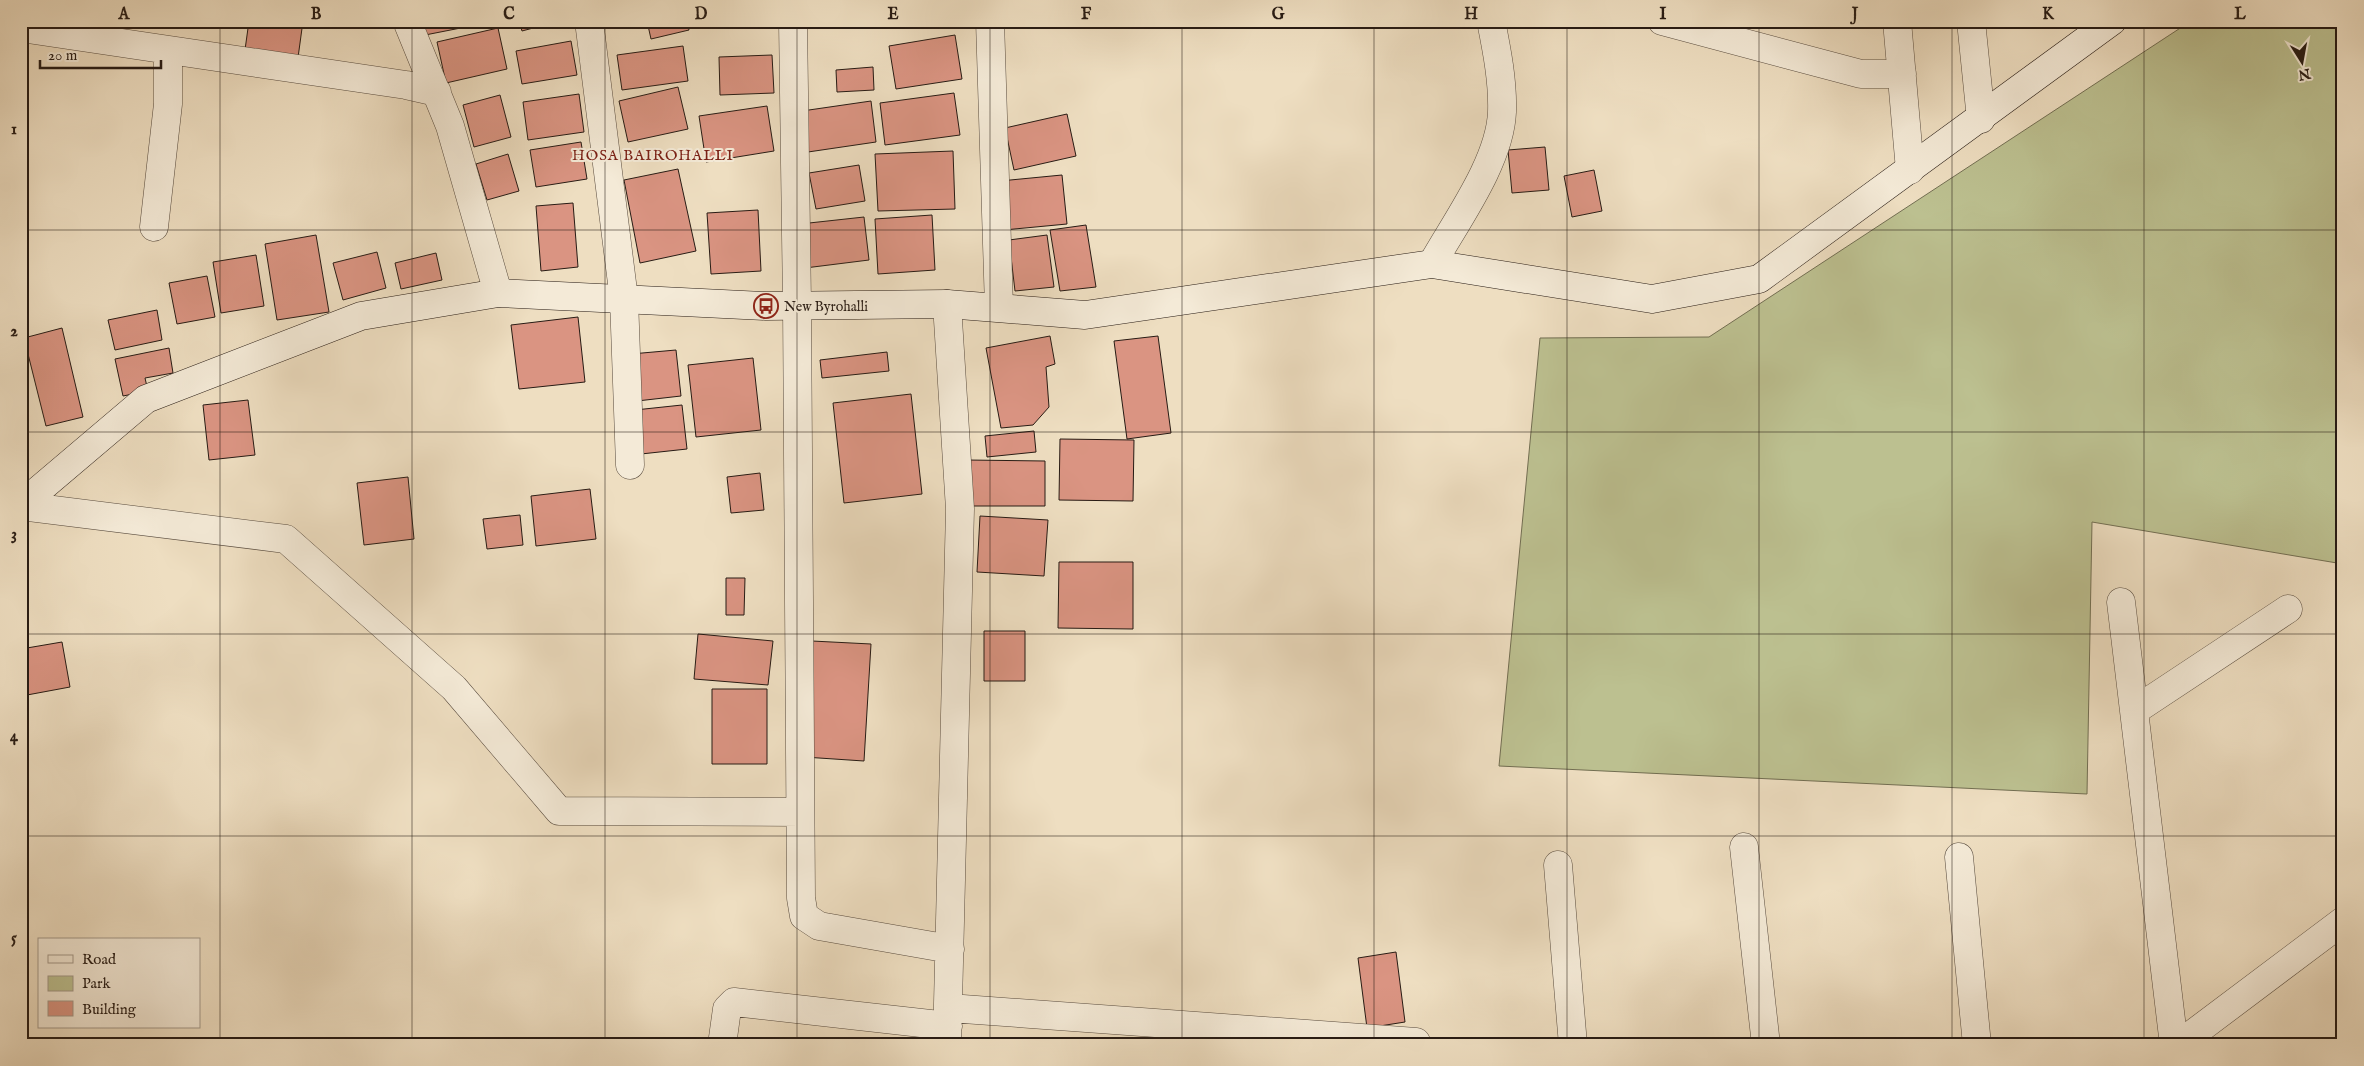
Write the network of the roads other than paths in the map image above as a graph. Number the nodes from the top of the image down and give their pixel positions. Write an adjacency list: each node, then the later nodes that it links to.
1 (407, 21): 13 (street)
2 (589, 21): 19 (street)
3 (793, 21): 20 (street)
4 (990, 21): 22 (street)
5 (1491, 21): 17 (street)
6 (1662, 21): 12 (street)
7 (1897, 21): 12 (street)
8 (1971, 21): 14 (street)
9 (2112, 21): 14 (street)
10 (21, 28): 11 (street)
11 (168, 50): 13 (street); 16 (street)
12 (1902, 74): 15 (street)
13 (437, 92): 18 (street)
14 (1981, 119): 15 (street)
15 (1910, 170): 17 (street)
16 (154, 227)
17 (1432, 264): 22 (street)
18 (498, 293): 19 (street); 24 (street)
19 (624, 299): 20 (street); 23 (street)
20 (797, 304): 21 (street); 28 (street)
21 (948, 304): 22 (street); 33 (street)
22 (999, 307)
23 (630, 465)
24 (21, 506): 28 (street)
25 (2121, 602): 27 (street)
26 (2288, 609): 27 (street)
27 (2134, 711): 40 (street)
28 (800, 812): 33 (street)
29 (1744, 847): 38 (street)
30 (1959, 856): 39 (street)
31 (1558, 865): 37 (street)
32 (2343, 921): 40 (street)
33 (950, 949): 34 (street)
34 (948, 1026): 35 (street); 36 (street)
35 (1416, 1042)
36 (722, 1045)
37 (1573, 1045)
38 (1766, 1045)
39 (1977, 1045)
40 (2176, 1045)

